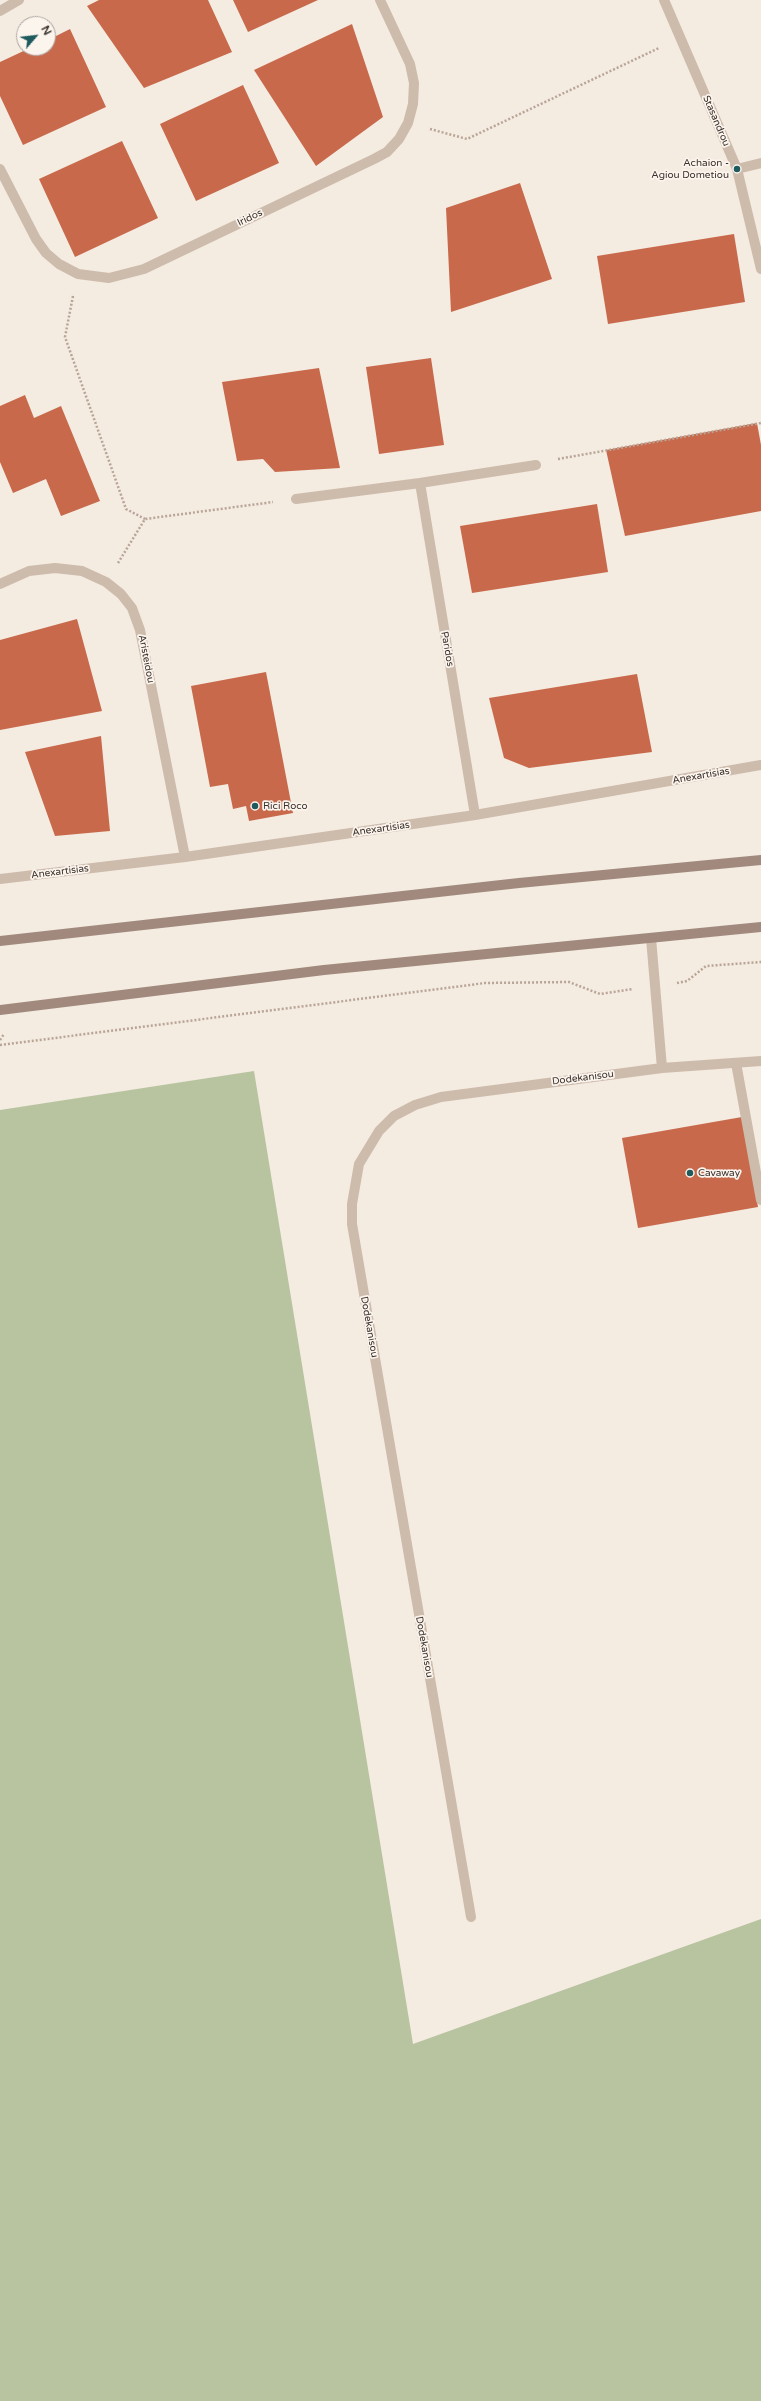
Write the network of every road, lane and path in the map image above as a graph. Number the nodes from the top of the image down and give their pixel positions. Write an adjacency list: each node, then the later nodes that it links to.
1 (19, 0): 4 (street)
2 (380, 0): 6 (street, Iridos)
3 (664, 0): 5 (street, Stasandrou)
4 (0, 11)
5 (680, 38): 6 (path); 9 (street, Stasandrou)
6 (408, 123): 11 (street, Iridos)
7 (761, 163): 9 (street)
8 (0, 169): 11 (street, Iridos)
9 (737, 169): 10 (street, Stasandrou)
10 (761, 268)
11 (78, 274): 16 (path)
12 (761, 423): 13 (path)
13 (536, 465): 14 (street)
14 (420, 483): 15 (street); 20 (street, Paridos)
15 (296, 499): 16 (path)
16 (145, 519): 17 (path)
17 (106, 582): 18 (street, Aristeidou); 21 (street, Aristeidou)
18 (0, 584)
19 (761, 766): 20 (street, Anexartisias)
20 (475, 815): 21 (street, Anexartisias)
21 (185, 857): 23 (street, Anexartisias)
22 (761, 860): 26 (main road)
23 (0, 879)
24 (761, 927): 25 (main road)
25 (651, 938): 28 (street); 29 (main road)
26 (0, 941)
27 (761, 962): 28 (path)
28 (655, 986): 30 (path); 33 (street)
29 (0, 1010)
30 (0, 1045)
31 (761, 1060): 32 (street, Dodekanisou)
32 (736, 1063): 33 (street, Dodekanisou); 34 (street)
33 (662, 1068): 35 (street, Dodekanisou)
34 (761, 1200)
35 (471, 1917)

